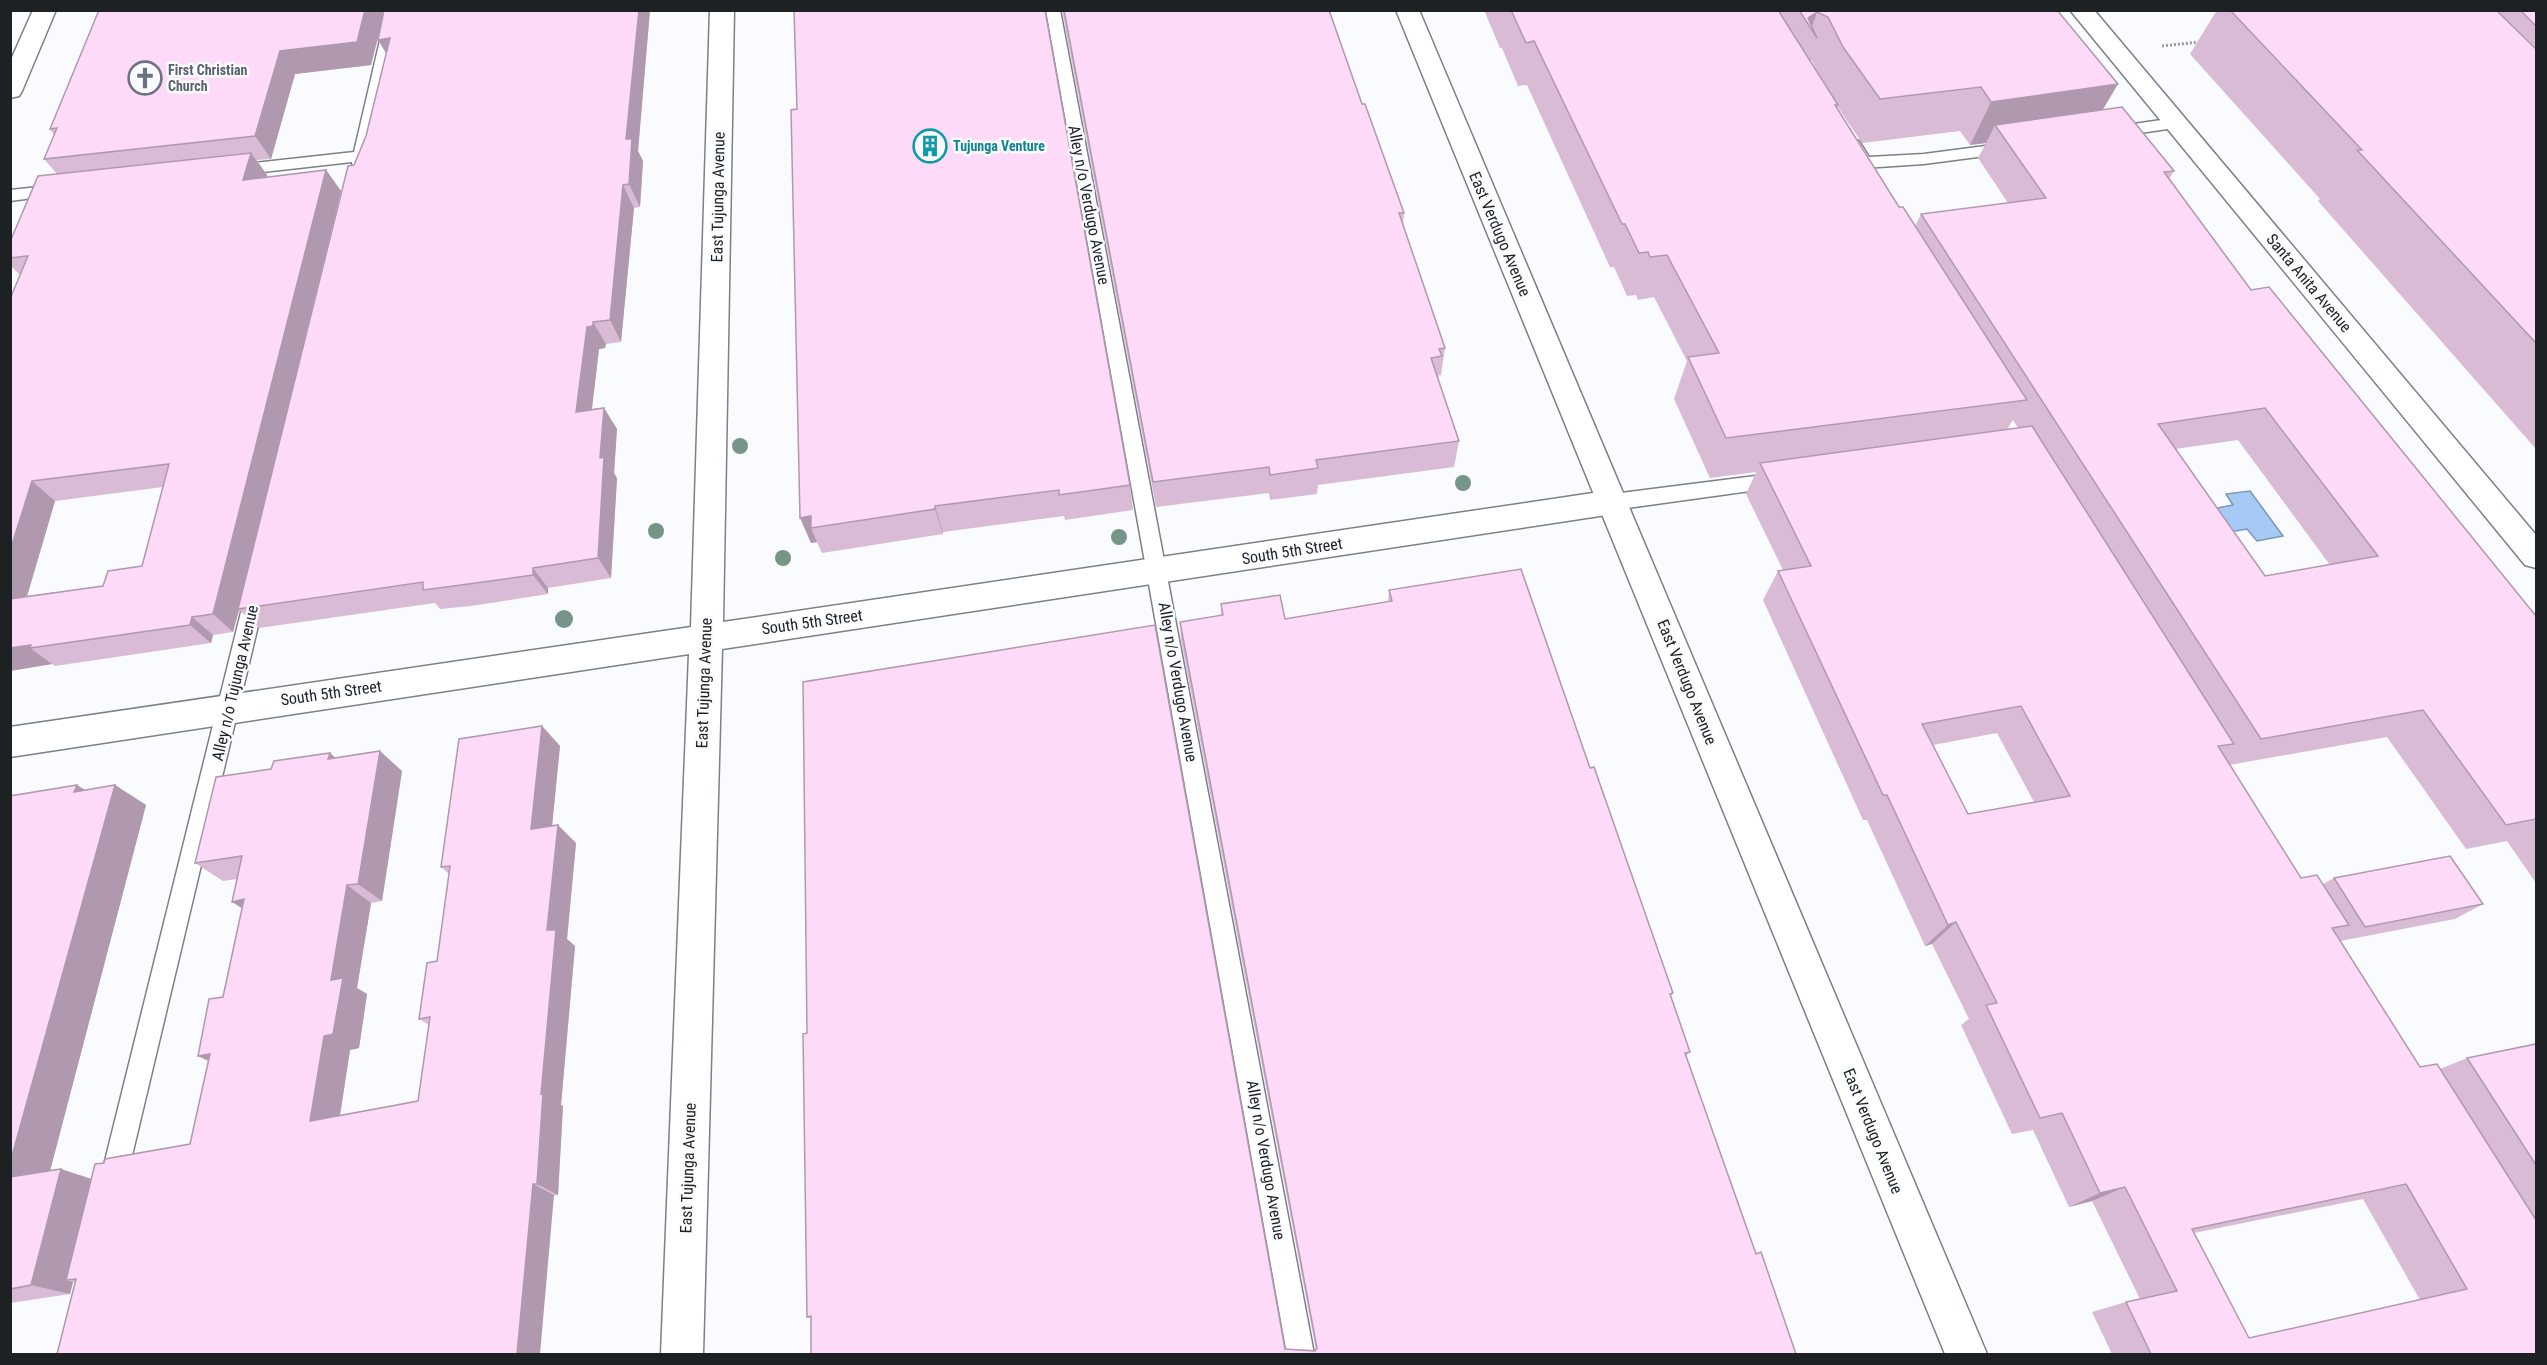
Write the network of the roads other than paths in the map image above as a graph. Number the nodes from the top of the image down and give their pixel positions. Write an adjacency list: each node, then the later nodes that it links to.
1 (45, 10): 7 (street)
2 (394, 10): 12 (lane)
3 (722, 10): 22 (street, East Tujunga Avenue)
4 (1053, 10): 20 (lane, Alley n/o Verdugo Avenue)
5 (1407, 10): 18 (street, East Verdugo Avenue)
6 (2081, 10): 8 (street, Santa Anita Avenue)
7 (10, 91)
8 (2175, 123): 10 (lane); 19 (street, Santa Anita Avenue)
9 (1842, 127): 11 (lane)
10 (2096, 135)
11 (2028, 145)
12 (361, 156): 13 (lane); 14 (lane)
13 (219, 172)
14 (355, 179)
15 (78, 188): 16 (lane)
16 (10, 195)
17 (1797, 477): 18 (lane)
18 (1613, 502): 20 (street, South 5th Street); 28 (street, East Verdugo Avenue)
19 (2536, 556)
20 (1158, 571): 22 (street, South 5th Street); 27 (lane, Alley n/o Verdugo Avenue)
21 (261, 573): 23 (lane, Alley n/o Tujunga Avenue)
22 (706, 639): 23 (street, South 5th Street); 26 (street, East Tujunga Avenue)
23 (229, 708): 24 (street, South 5th Street); 25 (lane, Alley n/o Tujunga Avenue)
24 (10, 742)
25 (107, 1205)
26 (682, 1354)
27 (1301, 1354)
28 (1966, 1354)

